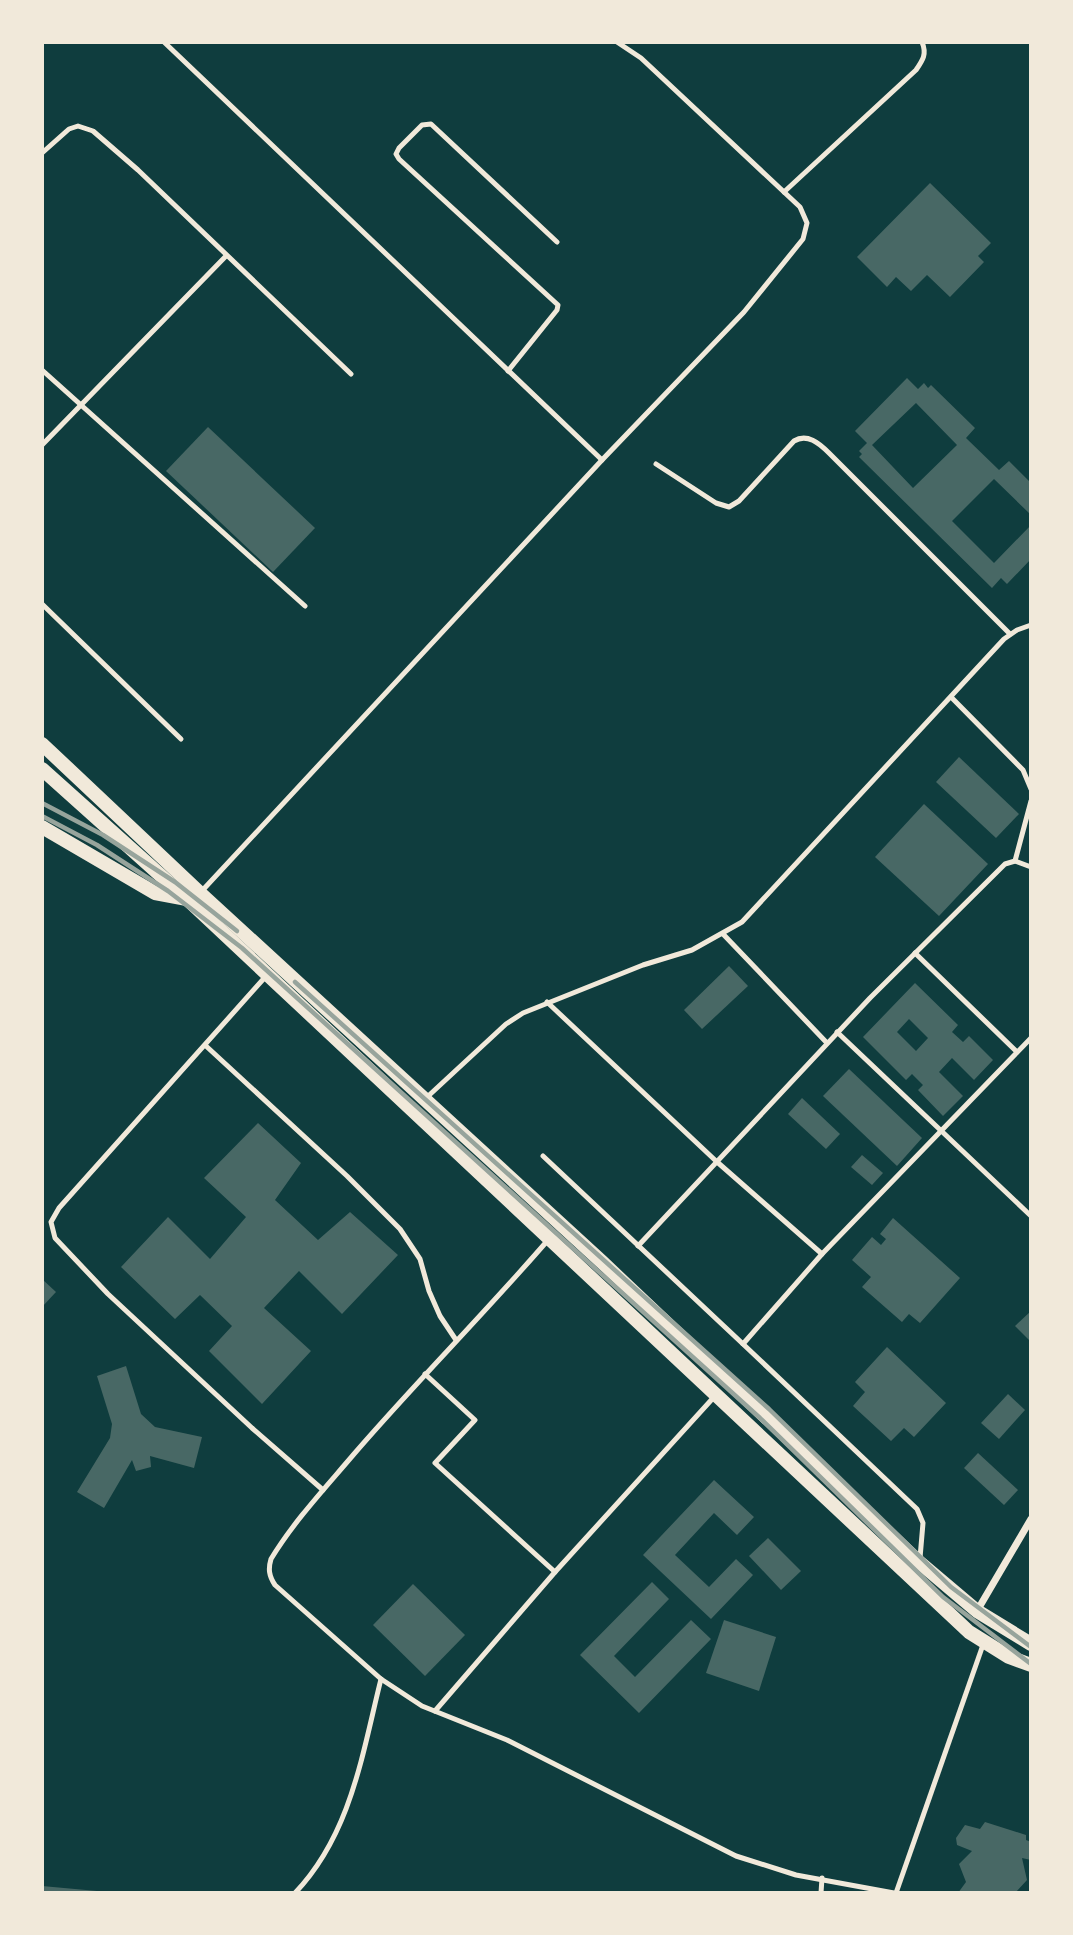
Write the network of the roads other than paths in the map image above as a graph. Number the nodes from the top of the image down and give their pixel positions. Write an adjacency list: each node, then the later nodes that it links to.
1 (164, 42): 9 (lane)
2 (617, 42): 5 (lane)
3 (922, 42): 5 (lane)
4 (42, 153): 7 (lane)
5 (784, 192): 13 (lane)
6 (557, 242): 9 (lane)
7 (226, 256): 10 (lane); 11 (lane)
8 (42, 370): 11 (lane)
9 (508, 370): 13 (lane)
10 (351, 374)
11 (80, 405): 12 (lane); 16 (lane)
12 (42, 445)
13 (601, 460): 28 (lane)
14 (656, 464): 18 (lane)
15 (42, 604): 20 (lane)
16 (305, 606)
17 (1031, 625): 18 (lane)
18 (1010, 634): 19 (lane)
19 (951, 697): 23 (lane); 29 (lane)
20 (181, 739)
21 (42, 744): 28 (main road)
22 (42, 769): 28 (main road)
23 (1031, 789)
24 (1031, 802): 26 (lane)
25 (42, 827): 28 (main road)
26 (1015, 861): 27 (lane); 30 (lane)
27 (1031, 867)
28 (194, 894): 31 (main road); 38 (main road)
29 (723, 934): 32 (lane); 35 (lane)
30 (915, 953): 33 (lane); 37 (lane)
31 (267, 975): 36 (lane); 43 (main road)
32 (547, 1002): 38 (lane); 41 (lane)
33 (837, 1032): 35 (lane); 39 (lane)
34 (1031, 1038): 37 (lane)
35 (827, 1043): 41 (lane)
36 (205, 1046): 48 (lane); 52 (lane)
37 (1017, 1052): 39 (lane)
38 (425, 1099): 46 (main road)
39 (942, 1130): 42 (lane); 45 (lane)
40 (542, 1156): 44 (lane)
41 (716, 1161): 44 (lane); 45 (lane)
42 (1031, 1216)
43 (549, 1239): 47 (main road); 48 (lane)
44 (638, 1246): 49 (lane)
45 (822, 1254): 49 (lane)
46 (662, 1319): 47 (main road); 54 (main road)
47 (649, 1333): 51 (main road)
48 (456, 1340): 50 (lane)
49 (743, 1344): 54 (lane)
50 (425, 1374): 52 (lane); 55 (lane)
51 (716, 1395): 55 (lane); 57 (main road)
52 (323, 1490): 60 (lane)
53 (1031, 1518): 56 (street)
54 (919, 1562): 56 (main road)
55 (555, 1572): 61 (lane)
56 (977, 1611): 58 (main road)
57 (984, 1642): 59 (main road); 65 (lane)
58 (1031, 1644)
59 (1031, 1665)
60 (381, 1679): 61 (lane); 63 (lane)
61 (435, 1711): 62 (lane)
62 (822, 1878): 64 (lane); 65 (lane)
63 (295, 1893)
64 (821, 1893)
65 (895, 1893)

